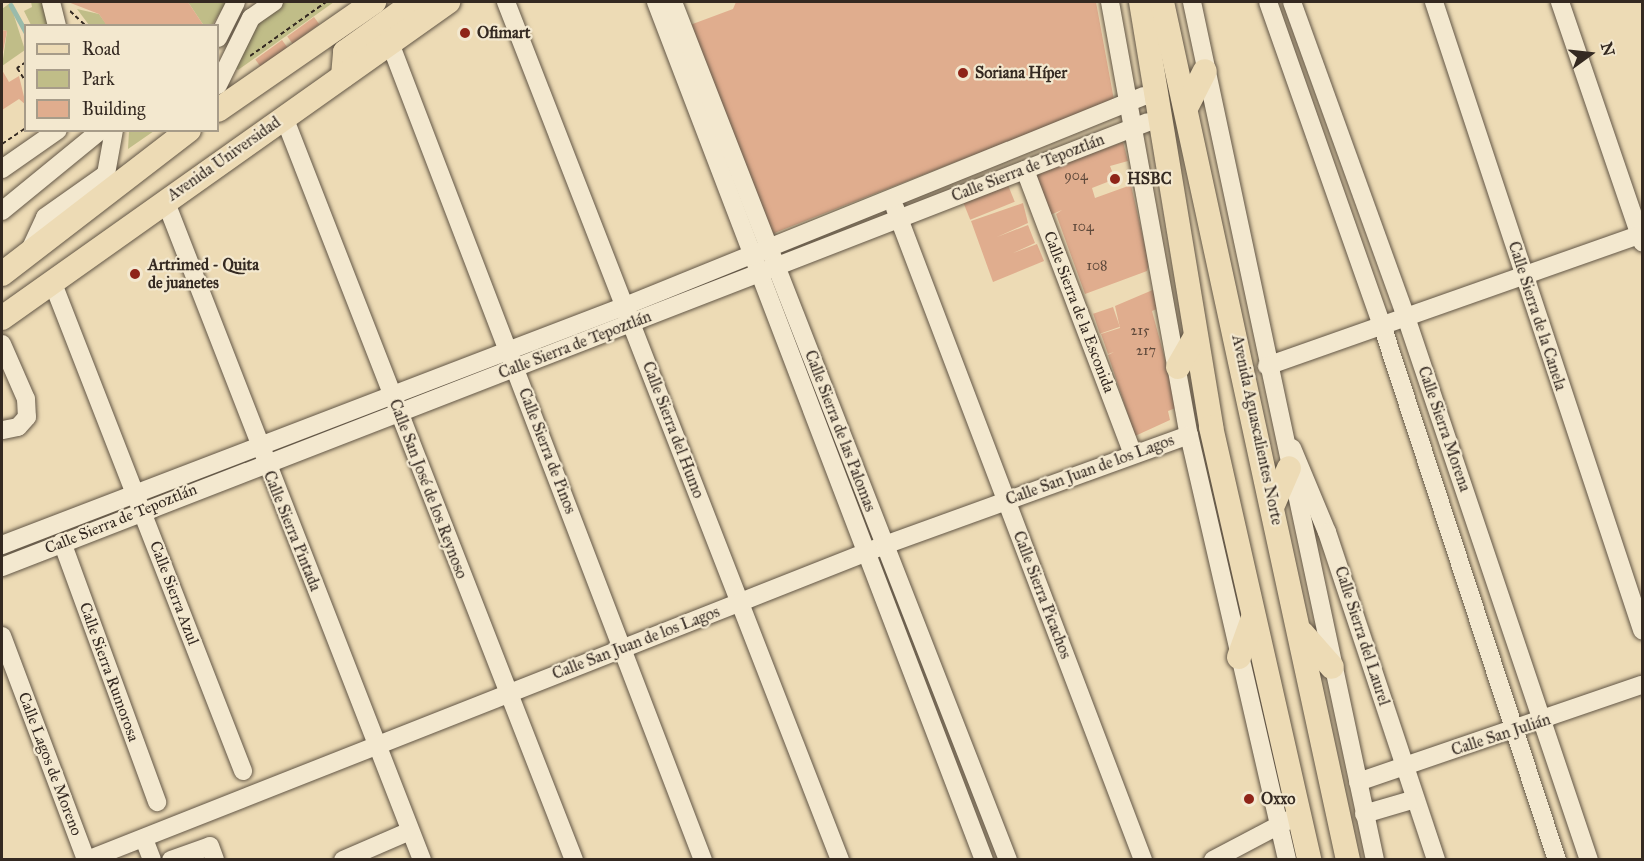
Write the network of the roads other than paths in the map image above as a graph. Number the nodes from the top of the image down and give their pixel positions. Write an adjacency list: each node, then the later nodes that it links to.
1 (51, 2): 20 (street)
2 (236, 2): 21 (street)
3 (274, 2): 25 (street)
4 (374, 2): 28 (main road)
5 (415, 2): 24 (main road)
6 (448, 2): 22 (main road, Avenida Universidad)
7 (506, 2): 50 (street, Calle Sierra del Humo)
8 (656, 2): 44 (street, Calle Sierra de las Palomas)
9 (673, 2): 44 (street, Calle Sierra de las Palomas)
10 (1110, 2): 27 (street)
11 (1125, 2): 27 (main road)
12 (1141, 2): 55 (main road)
13 (1162, 2): 26 (main road, Avenida Aguascalientes Norte)
14 (1178, 2): 26 (main road)
15 (1191, 2): 23 (street, Avenida Aguascalientes Norte)
16 (1268, 2): 54 (street, Calle Sierra Morena)
17 (1292, 2): 51 (street, Calle Sierra Morena)
18 (1434, 2): 47 (street, Calle Sierra de la Canela)
19 (1560, 2): 43 (street)
20 (56, 24)
21 (219, 36)
22 (390, 43): 24 (main road, Avenida Universidad); 57 (street, Calle Sierra de Pinos)
23 (1205, 71): 26 (main road); 58 (street, Avenida Aguascalientes Norte)
24 (343, 76): 29 (main road, Avenida Universidad)
25 (219, 83)
26 (1185, 98): 72 (main road, Avenida Aguascalientes Norte)
27 (1135, 100): 30 (main road); 39 (street, Calle Sierra de Tepoztlán)
28 (219, 109)
29 (284, 117): 40 (main road, Avenida Universidad); 61 (street, Calle San José de los Reynoso)
30 (1140, 125): 38 (street, Calle Sierra de Tepoztlán); 55 (main road); 59 (street)
31 (55, 132): 35 (street)
32 (99, 132): 36 (street)
33 (114, 132): 45 (street)
34 (186, 132): 45 (main road)
35 (34, 147): 36 (street); 37 (street)
36 (60, 167): 41 (street)
37 (2, 169)
38 (1025, 170): 42 (street, Calle Sierra de Tepoztlán); 67 (street, Calle Sierra de la Esconida)
39 (891, 195): 42 (street, Calle Sierra Picachos); 44 (street, Calle Sierra de Tepoztlán)
40 (165, 200): 48 (main road, Avenida Universidad); 66 (street, Calle Sierra Pintada)
41 (2, 211)
42 (899, 218): 46 (street, Calle Sierra de Tepoztlán); 71 (street, Calle Sierra Picachos)
43 (1642, 237): 47 (street)
44 (761, 250): 46 (street, Calle Sierra de las Palomas); 50 (street, Calle Sierra de Tepoztlán)
45 (15, 263): 49 (main road)
46 (769, 271): 53 (street, Calle Sierra de Tepoztlán); 75 (street, Calle Sierra de las Palomas); 77 (street, Calle Sierra de las Palomas)
47 (1523, 276): 51 (street); 81 (street, Calle Sierra de la Canela)
48 (52, 281): 52 (main road, Avenida Universidad); 70 (street, Calle Sierra Azul)
49 (2, 286)
50 (625, 306): 53 (street, Calle Sierra del Humo); 57 (street, Calle Sierra de Tepoztlán)
51 (1406, 317): 54 (street); 89 (street, Calle Sierra Morena)
52 (2, 318)
53 (632, 324): 60 (street, Calle Sierra de Tepoztlán); 79 (street, Calle Sierra del Humo)
54 (1382, 324): 58 (street); 90 (street, Calle Sierra Morena)
55 (1193, 328): 59 (main road); 80 (main road)
56 (2, 344): 64 (street)
57 (508, 351): 60 (street, Calle Sierra de Pinos); 61 (street, Calle Sierra de Tepoztlán)
58 (1267, 366): 63 (street, Avenida Aguascalientes Norte)
59 (1178, 367): 65 (street)
60 (515, 369): 62 (street, Calle Sierra de Tepoztlán); 84 (street, Calle Sierra de Pinos)
61 (390, 394): 62 (street, Calle San José de los Reynoso); 66 (street, Calle Sierra de Tepoztlán)
62 (397, 412): 68 (street, Calle Sierra de Tepoztlán); 88 (street, Calle San José de los Reynoso)
63 (1278, 416): 69 (street, Avenida Aguascalientes Norte); 92 (street, Calle Sierra del Laurel)
64 (2, 430)
65 (1189, 435): 67 (street, Calle San Juan de los Lagos); 85 (street)
66 (258, 446): 68 (street, Calle Sierra Pintada); 70 (street, Calle Sierra de Tepoztlán)
67 (1132, 454): 71 (street, Calle San Juan de los Lagos)
68 (265, 463): 73 (street, Calle Sierra de Tepoztlán); 91 (street, Calle Sierra Pintada)
69 (1288, 468): 72 (main road); 86 (street, Avenida Aguascalientes Norte)
70 (135, 493): 73 (street, Calle Sierra Azul); 76 (street, Calle Sierra de Tepoztlán)
71 (1006, 501): 75 (street, Calle San Juan de los Lagos); 113 (street, Calle Sierra Picachos)
72 (1273, 505): 82 (main road, Avenida Aguascalientes Norte)
73 (142, 511): 74 (street, Calle Sierra de Tepoztlán); 93 (street, Calle Sierra Azul)
74 (62, 542): 78 (street, Calle Sierra de Tepoztlán); 96 (street, Calle Sierra Rumorosa)
75 (885, 544): 77 (street, Calle San Juan de los Lagos); 112 (street, Calle Sierra de las Palomas)
76 (2, 545)
77 (866, 553): 79 (street, Calle San Juan de los Lagos); 111 (street, Calle Sierra de las Palomas)
78 (2, 567)
79 (740, 602): 84 (street, Calle San Juan de los Lagos); 110 (street, Calle Sierra del Humo)
80 (1253, 618): 85 (main road); 98 (main road)
81 (1642, 630)
82 (1300, 631): 86 (main road); 117 (main road, Avenida Aguascalientes Norte)
83 (2, 636): 103 (street, Calle Lagos de Moreno)
84 (622, 648): 88 (street, Calle San Juan de los Lagos); 109 (street, Calle Sierra de Pinos)
85 (1239, 657): 98 (street)
86 (1332, 667): 94 (street, Avenida Aguascalientes Norte)
87 (1642, 685): 89 (street, Calle San Julián)
88 (508, 693): 91 (street, Calle San Juan de los Lagos); 108 (street, Calle San José de los Reynoso)
89 (1542, 722): 90 (street, Calle San Julián); 121 (street, Calle Sierra Morena)
90 (1514, 732): 92 (street, Calle San Julián); 120 (street, Calle Sierra Morena)
91 (376, 745): 99 (street, Calle San Juan de los Lagos); 100 (street, Calle Sierra Pintada)
92 (1405, 766): 94 (street, Calle San Julián); 95 (street, Calle Sierra del Laurel)
93 (243, 771)
94 (1358, 782): 97 (street, Avenida Aguascalientes Norte)
95 (1415, 799): 97 (street); 119 (street, Calle Sierra del Laurel)
96 (157, 802)
97 (1364, 814): 118 (street, Avenida Aguascalientes Norte)
98 (1289, 820): 114 (street); 115 (street); 116 (main road)
99 (165, 831): 101 (street, Calle San Juan de los Lagos); 102 (street)
100 (410, 831): 106 (street); 107 (street, Calle Sierra Pintada)
101 (144, 839): 103 (street, Calle San Juan de los Lagos); 104 (street)
102 (172, 859): 105 (street)
103 (86, 860)
104 (152, 860)
105 (216, 860)
106 (343, 860)
107 (422, 860)
108 (574, 860)
109 (703, 860)
110 (840, 860)
111 (984, 860)
112 (1008, 860)
113 (1143, 860)
114 (1213, 860)
115 (1287, 860)
116 (1309, 860)
117 (1348, 860)
118 (1375, 860)
119 (1436, 860)
120 (1557, 860)
121 (1589, 860)

